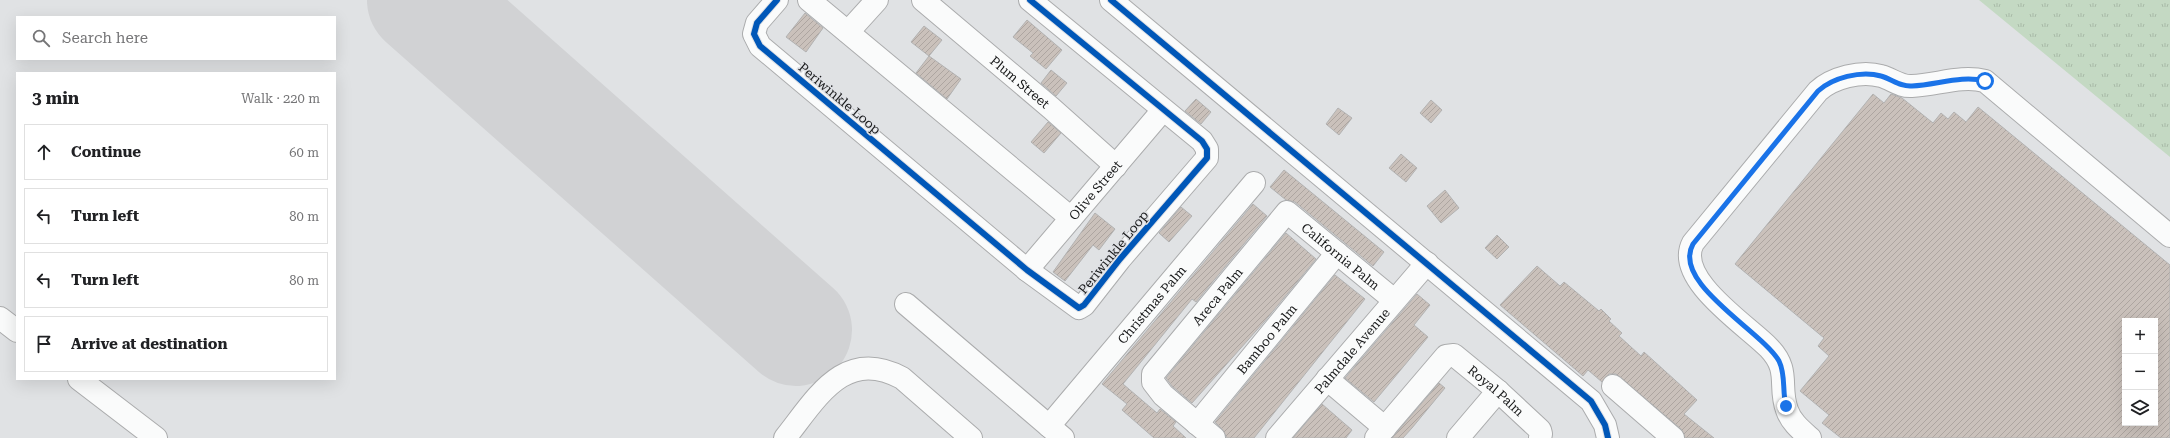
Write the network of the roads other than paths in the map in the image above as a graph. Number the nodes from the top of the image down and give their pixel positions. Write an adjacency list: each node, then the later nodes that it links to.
1 (777, 0): 16 (street, Periwinkle Loop)
2 (809, 0): 7 (street)
3 (877, 0): 7 (street)
4 (923, 0): 9 (street, Plum Street)
5 (1030, 0): 8 (street, Periwinkle Loop)
6 (1111, 0): 15 (street)
7 (848, 32): 12 (street)
8 (1163, 110): 9 (street, Olive Street); 16 (street, Periwinkle Loop)
9 (1116, 166): 12 (street, Olive Street)
10 (1254, 184): 26 (street, Christmas Palm)
11 (1287, 212): 14 (street, California Palm); 25 (street, Areca Palm)
12 (1071, 218): 16 (street, Olive Street)
13 (2170, 236): 37 (street)
14 (1337, 253): 17 (street, California Palm); 25 (street, Bamboo Palm)
15 (1427, 263): 17 (street, Palmdale Avenue); 35 (street)
16 (1027, 270)
17 (1394, 300): 21 (street, Palmdale Avenue)
18 (906, 304): 26 (street)
19 (0, 318): 20 (street)
20 (16, 330)
21 (1328, 379): 27 (street); 33 (street, Palmdale Avenue)
22 (80, 380): 29 (street)
23 (1613, 386): 36 (street)
24 (1498, 391): 27 (street, Royal Palm); 28 (street, Royal Palm); 34 (street)
25 (1197, 424): 32 (street)
26 (1056, 432)
27 (1381, 433)
28 (1540, 436)
29 (156, 438)
30 (785, 438): 31 (street)
31 (971, 438)
32 (1214, 438)
33 (1277, 438)
34 (1458, 438)
35 (1608, 438)
36 (1673, 438)
37 (1810, 438)

